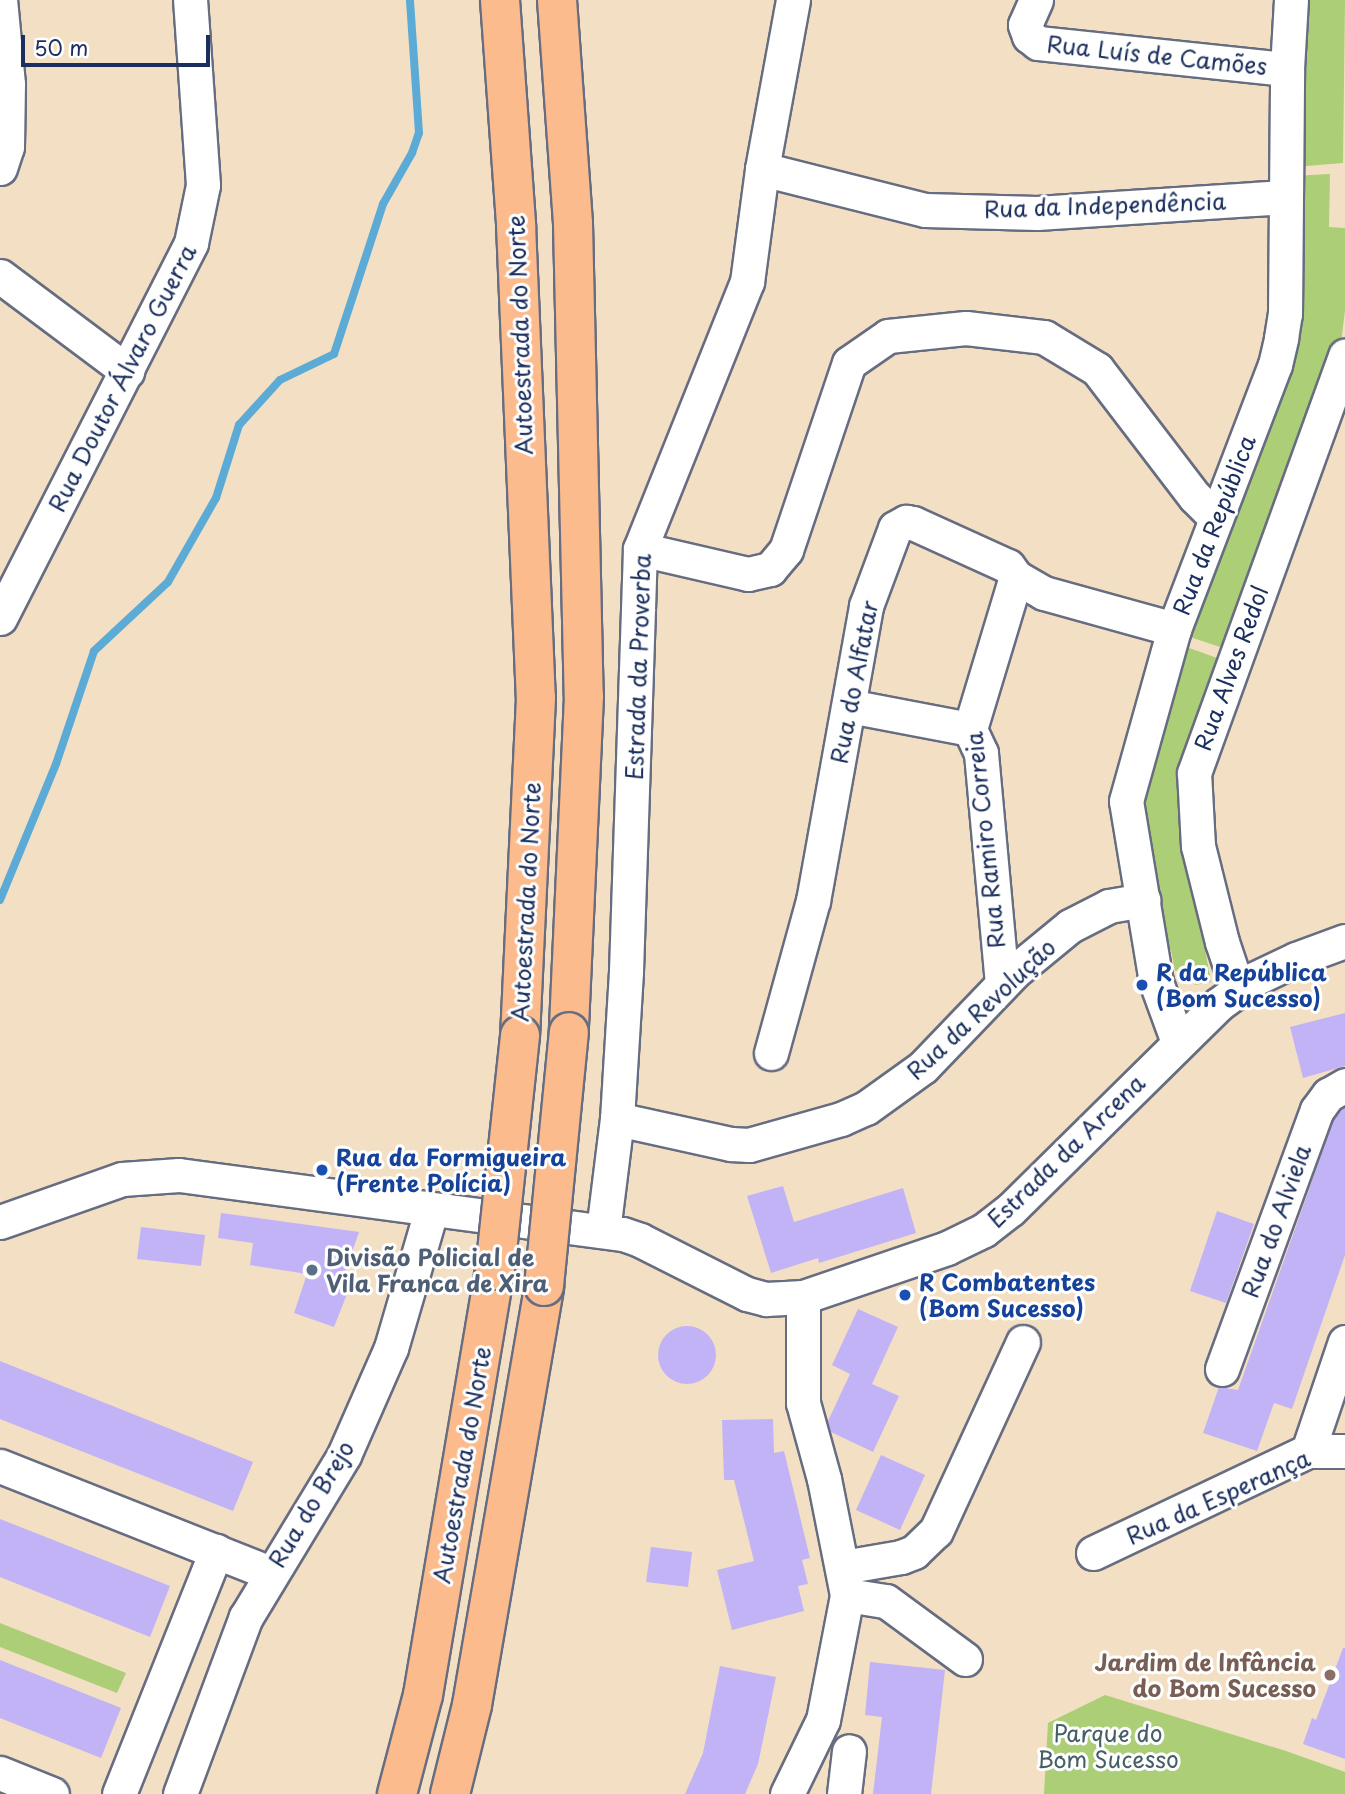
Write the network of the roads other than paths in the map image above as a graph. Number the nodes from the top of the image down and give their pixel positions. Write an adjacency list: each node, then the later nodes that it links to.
1 (0, 0): 9 (street)
2 (190, 0): 14 (street, Rua Doutor Álvaro Guerra)
3 (500, 0): 50 (highway, Autoestrada do Norte, bridge)
4 (557, 0): 51 (highway, Autoestrada do Norte, bridge)
5 (793, 0): 10 (street, Estrada da Proverba)
6 (1036, 0): 8 (street, Rua Luís de Camões)
7 (1291, 0): 8 (street, Rua da República)
8 (1287, 69): 11 (street, Rua da República)
9 (0, 169)
10 (762, 169): 11 (street, Rua da Independência); 16 (street, Estrada da Proverba)
11 (1285, 197): 15 (street, Rua da República)
12 (0, 276): 14 (street)
13 (1345, 355): 25 (street, Rua Alves Redol)
14 (127, 371): 18 (street, Rua Doutor Álvaro Guerra)
15 (1216, 518): 16 (street); 19 (street, Rua da República)
16 (640, 549): 29 (street, Estrada da Proverba)
17 (1016, 577): 19 (street, Rua do Alfatar); 20 (street, Rua do Alfatar); 21 (street, Rua Ramiro Correia)
18 (0, 618)
19 (1174, 629): 22 (street, Rua da República)
20 (849, 706): 21 (street); 27 (street, Rua do Alfatar)
21 (970, 729): 24 (street, Rua Ramiro Correia)
22 (1143, 901): 24 (street, Rua da Revolução); 26 (street, Rua da República)
23 (1345, 941): 25 (street, Estrada da Arcena)
24 (1002, 984): 29 (street, Rua da Revolução)
25 (1238, 989): 26 (street, Estrada da Arcena)
26 (1178, 1042): 33 (street, Estrada da Arcena)
27 (771, 1053)
28 (1345, 1085): 36 (street, Rua do Alviela)
29 (617, 1119): 32 (street, Estrada da Proverba)
30 (431, 1211): 31 (street, Estrada da Arcena); 32 (street, Estrada da Arcena); 42 (street, Rua do Brejo)
31 (0, 1222)
32 (603, 1231): 33 (street, Estrada da Arcena)
33 (803, 1297): 43 (street)
34 (1023, 1342): 43 (street)
35 (1345, 1342): 37 (street)
36 (1222, 1369)
37 (1308, 1451): 38 (street, Rua da Esperança); 41 (street, Rua da Esperança)
38 (1345, 1451)
39 (0, 1466): 40 (street)
40 (216, 1551): 42 (street); 48 (street)
41 (1093, 1553)
42 (270, 1573): 49 (street, Rua do Brejo)
43 (845, 1581): 44 (street); 52 (street)
44 (965, 1659)
45 (849, 1751): 53 (street)
46 (0, 1773): 47 (street)
47 (52, 1794)
48 (120, 1794)
49 (180, 1794)
50 (397, 1794)
51 (450, 1794)
52 (787, 1794)
53 (844, 1794)

